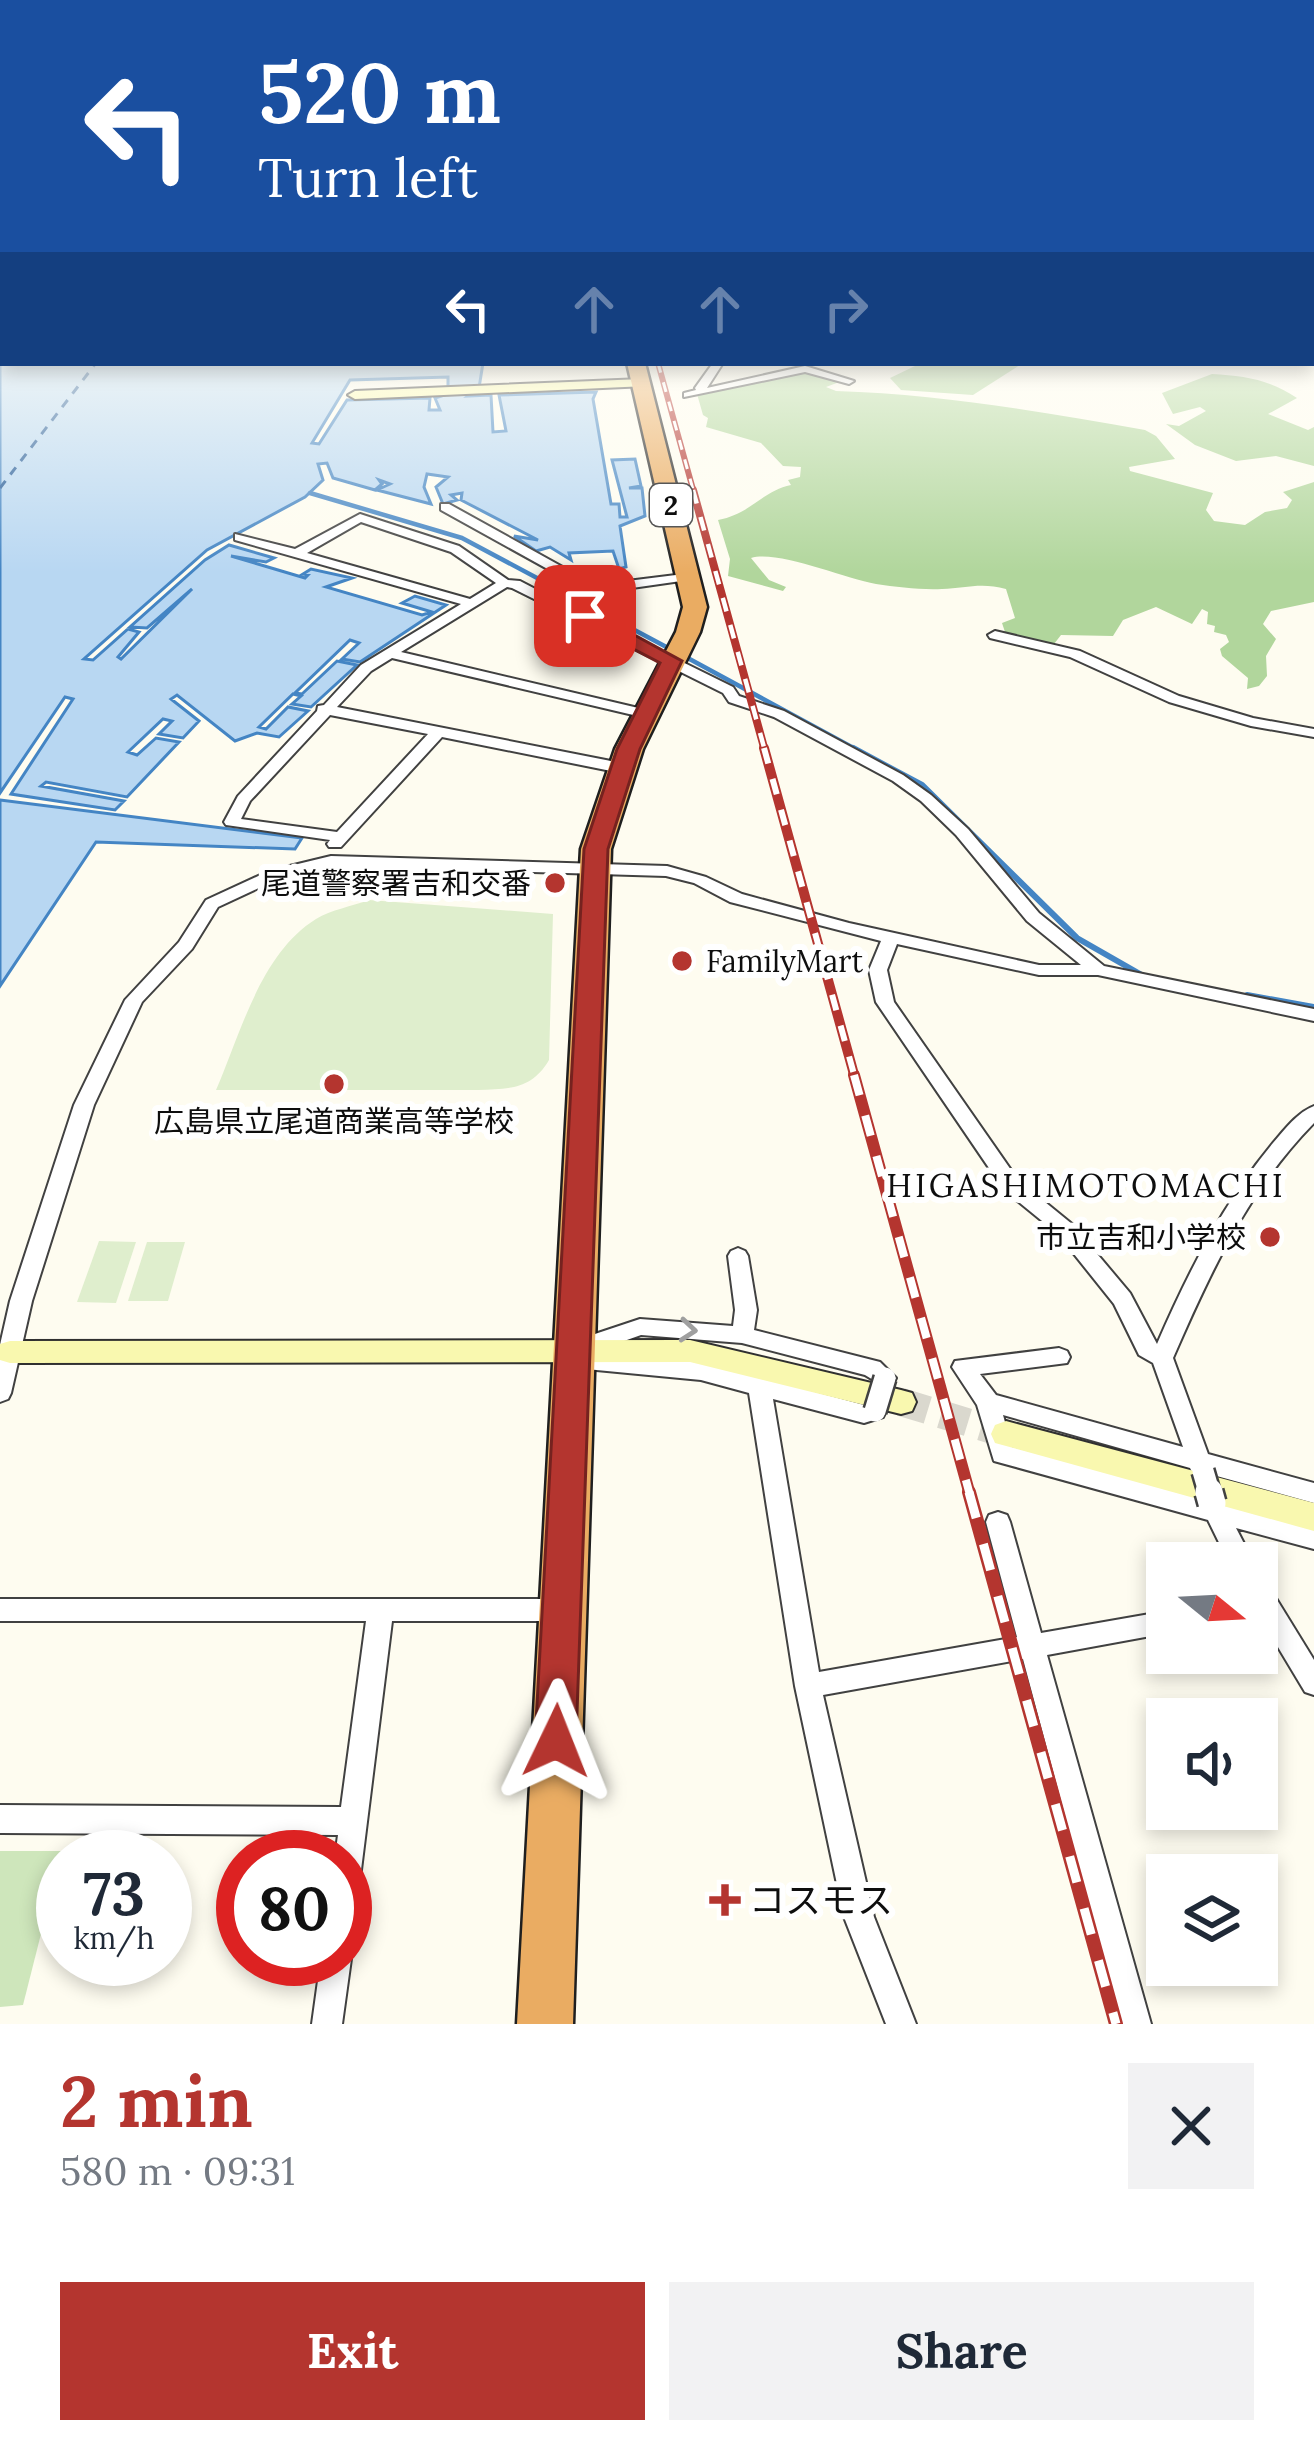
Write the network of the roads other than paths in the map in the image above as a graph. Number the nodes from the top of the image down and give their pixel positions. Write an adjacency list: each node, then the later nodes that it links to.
1 (504, 383): 6 (street)
2 (642, 383): 11 (highway, 2)
3 (703, 383): 5 (street)
4 (731, 383): 5 (street)
5 (704, 390): 7 (street)
6 (355, 395)
7 (688, 395)
8 (445, 507): 13 (street)
9 (239, 537): 10 (street)
10 (296, 554): 12 (street); 15 (street)
11 (688, 576): 13 (street); 18 (highway, 2)
12 (505, 583): 14 (street); 15 (street)
13 (586, 589): 14 (street)
14 (551, 595): 18 (street)
15 (471, 604): 17 (street)
16 (994, 635): 22 (street)
17 (387, 653): 19 (street); 20 (street)
18 (676, 655): 20 (highway, 2); 28 (street)
19 (323, 710): 21 (street); 24 (street)
20 (646, 714): 23 (highway, 2)
21 (440, 730): 23 (street); 24 (street)
22 (1314, 733)
23 (621, 768): 26 (highway, 2)
24 (340, 837): 25 (street)
25 (331, 860): 26 (street); 34 (street)
26 (594, 870): 27 (street); 33 (highway, 2)
27 (891, 938): 28 (street); 36 (street)
28 (1098, 970): 29 (street)
29 (1314, 1015)
30 (1314, 1112): 36 (street)
31 (738, 1256): 32 (street)
32 (742, 1335): 33 (street, one-way to 32); 39 (street)
33 (574, 1349): 34 (street); 37 (street); 39 (street); 50 (highway, 2)
34 (10, 1352): 38 (street)
35 (1060, 1358): 40 (street)
36 (1162, 1358): 42 (street)
37 (759, 1385): 39 (street); 56 (street)
38 (0, 1393)
39 (887, 1397)
40 (988, 1402): 42 (street); 44 (street)
41 (1006, 1434): 45 (street)
42 (1202, 1467): 43 (street); 44 (street, bridge)
43 (1314, 1493)
44 (1213, 1506): 47 (street); 48 (street)
45 (1314, 1517)
46 (998, 1522): 54 (street)
47 (1314, 1539)
48 (1231, 1542)
49 (0, 1610): 51 (street)
50 (561, 1610): 51 (street); 62 (highway, 2)
51 (380, 1613): 58 (street)
52 (1146, 1625): 54 (street)
53 (1278, 1628): 55 (street)
54 (1033, 1644): 56 (street); 64 (street)
55 (1314, 1682)
56 (808, 1686): 63 (street)
57 (0, 1819): 58 (street)
58 (353, 1821): 59 (street)
59 (352, 1830)
60 (332, 1986): 61 (street)
61 (327, 2024)
62 (545, 2024)
63 (901, 2024)
64 (1136, 2024)

